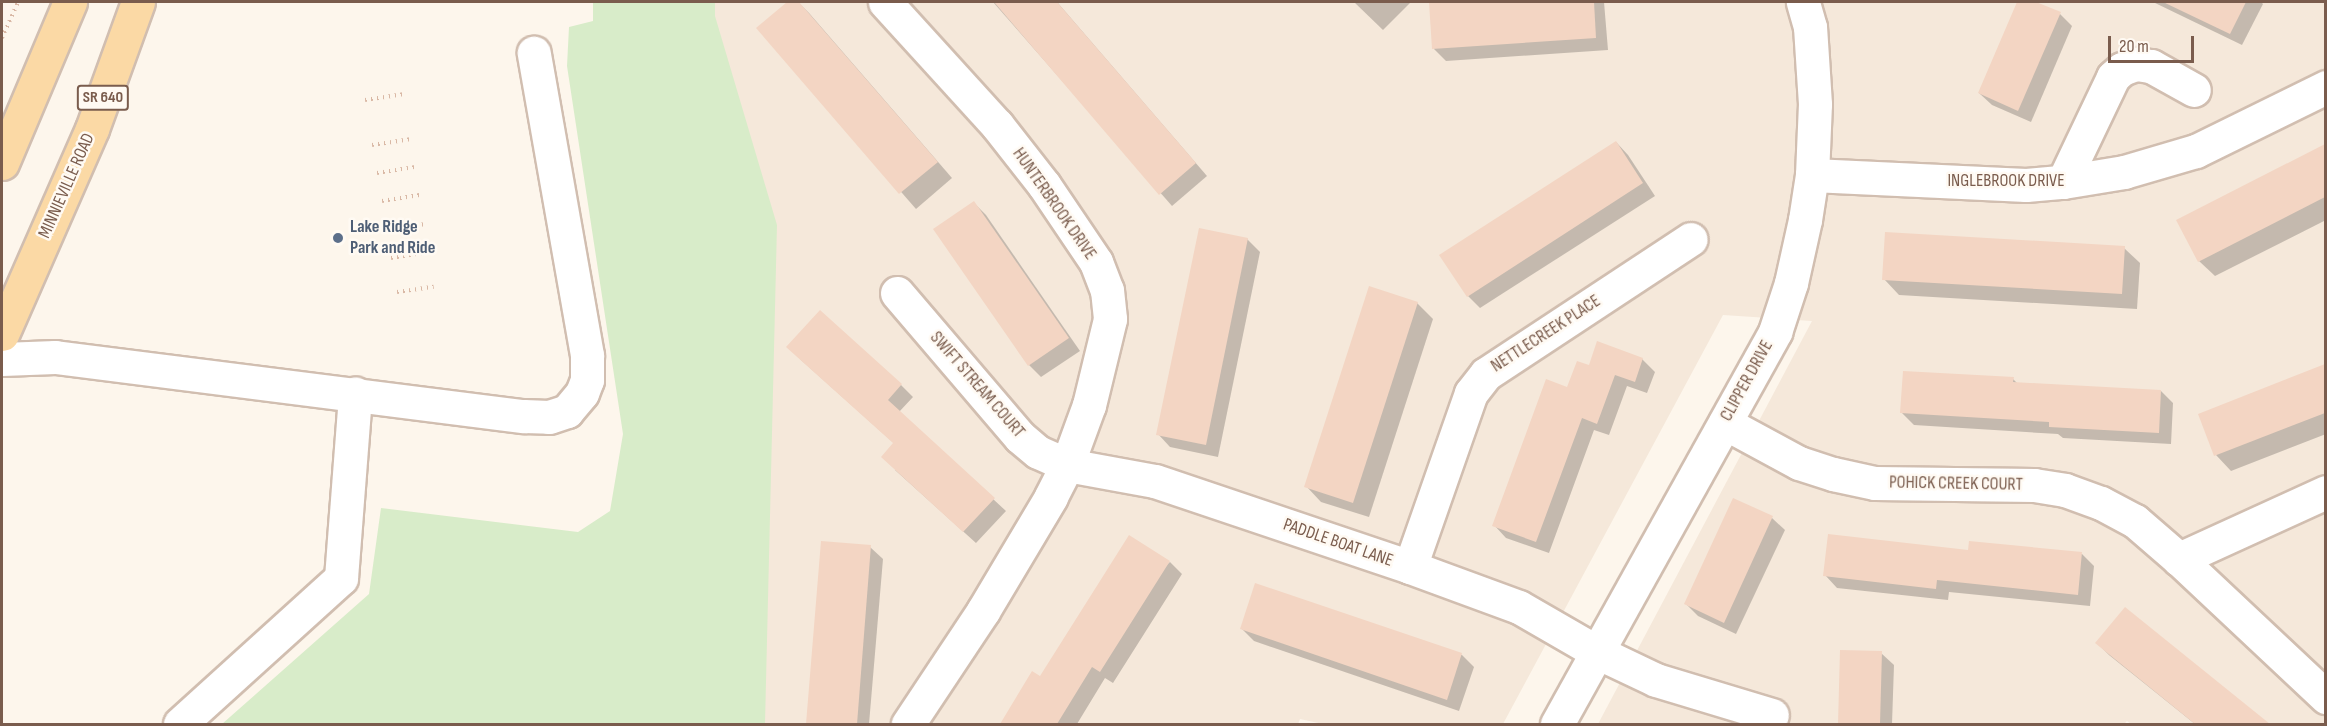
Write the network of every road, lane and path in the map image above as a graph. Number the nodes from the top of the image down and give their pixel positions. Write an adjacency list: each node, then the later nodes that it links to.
1 (18, 2): 6 (path)
2 (70, 2): 14 (main road)
3 (138, 2): 29 (main road, MINNIEVILLE ROAD / SR 640)
4 (885, 2): 33 (street, HUNTERBROOK DRIVE)
5 (1803, 2): 17 (street, CLIPPER DRIVE)
6 (2, 38)
7 (534, 53): 31 (street)
8 (2325, 87): 18 (street, INGLEBROOK DRIVE)
9 (2194, 90): 18 (street)
10 (405, 94): 11 (path)
11 (365, 100)
12 (412, 139): 13 (path)
13 (372, 145)
14 (2, 163)
15 (416, 167): 16 (path)
16 (377, 172)
17 (1812, 176): 18 (street, INGLEBROOK DRIVE); 32 (street, CLIPPER DRIVE)
18 (2063, 182)
19 (420, 195): 20 (path)
20 (382, 201)
21 (425, 224): 22 (path)
22 (386, 230)
23 (1691, 240): 36 (street, NETTLECREEK PLACE)
24 (429, 252): 25 (path)
25 (391, 258)
26 (434, 287): 27 (path)
27 (397, 292)
28 (897, 293): 33 (street, SWIFT STREAM COURT)
29 (2, 334)
30 (2, 358): 31 (street)
31 (355, 394): 40 (street)
32 (1725, 423): 35 (street, POHICK CREEK COURT); 37 (street, CLIPPER DRIVE)
33 (1067, 465): 36 (street, PADDLE BOAT LANE); 41 (street, HUNTERBROOK DRIVE)
34 (2325, 492): 35 (street)
35 (2179, 558): 38 (street, POHICK CREEK COURT)
36 (1410, 567): 37 (street, PADDLE BOAT LANE)
37 (1597, 652): 39 (street, PADDLE BOAT LANE); 42 (street, CLIPPER DRIVE)
38 (2325, 697)
39 (1772, 715)
40 (180, 724)
41 (908, 724)
42 (1557, 724)

